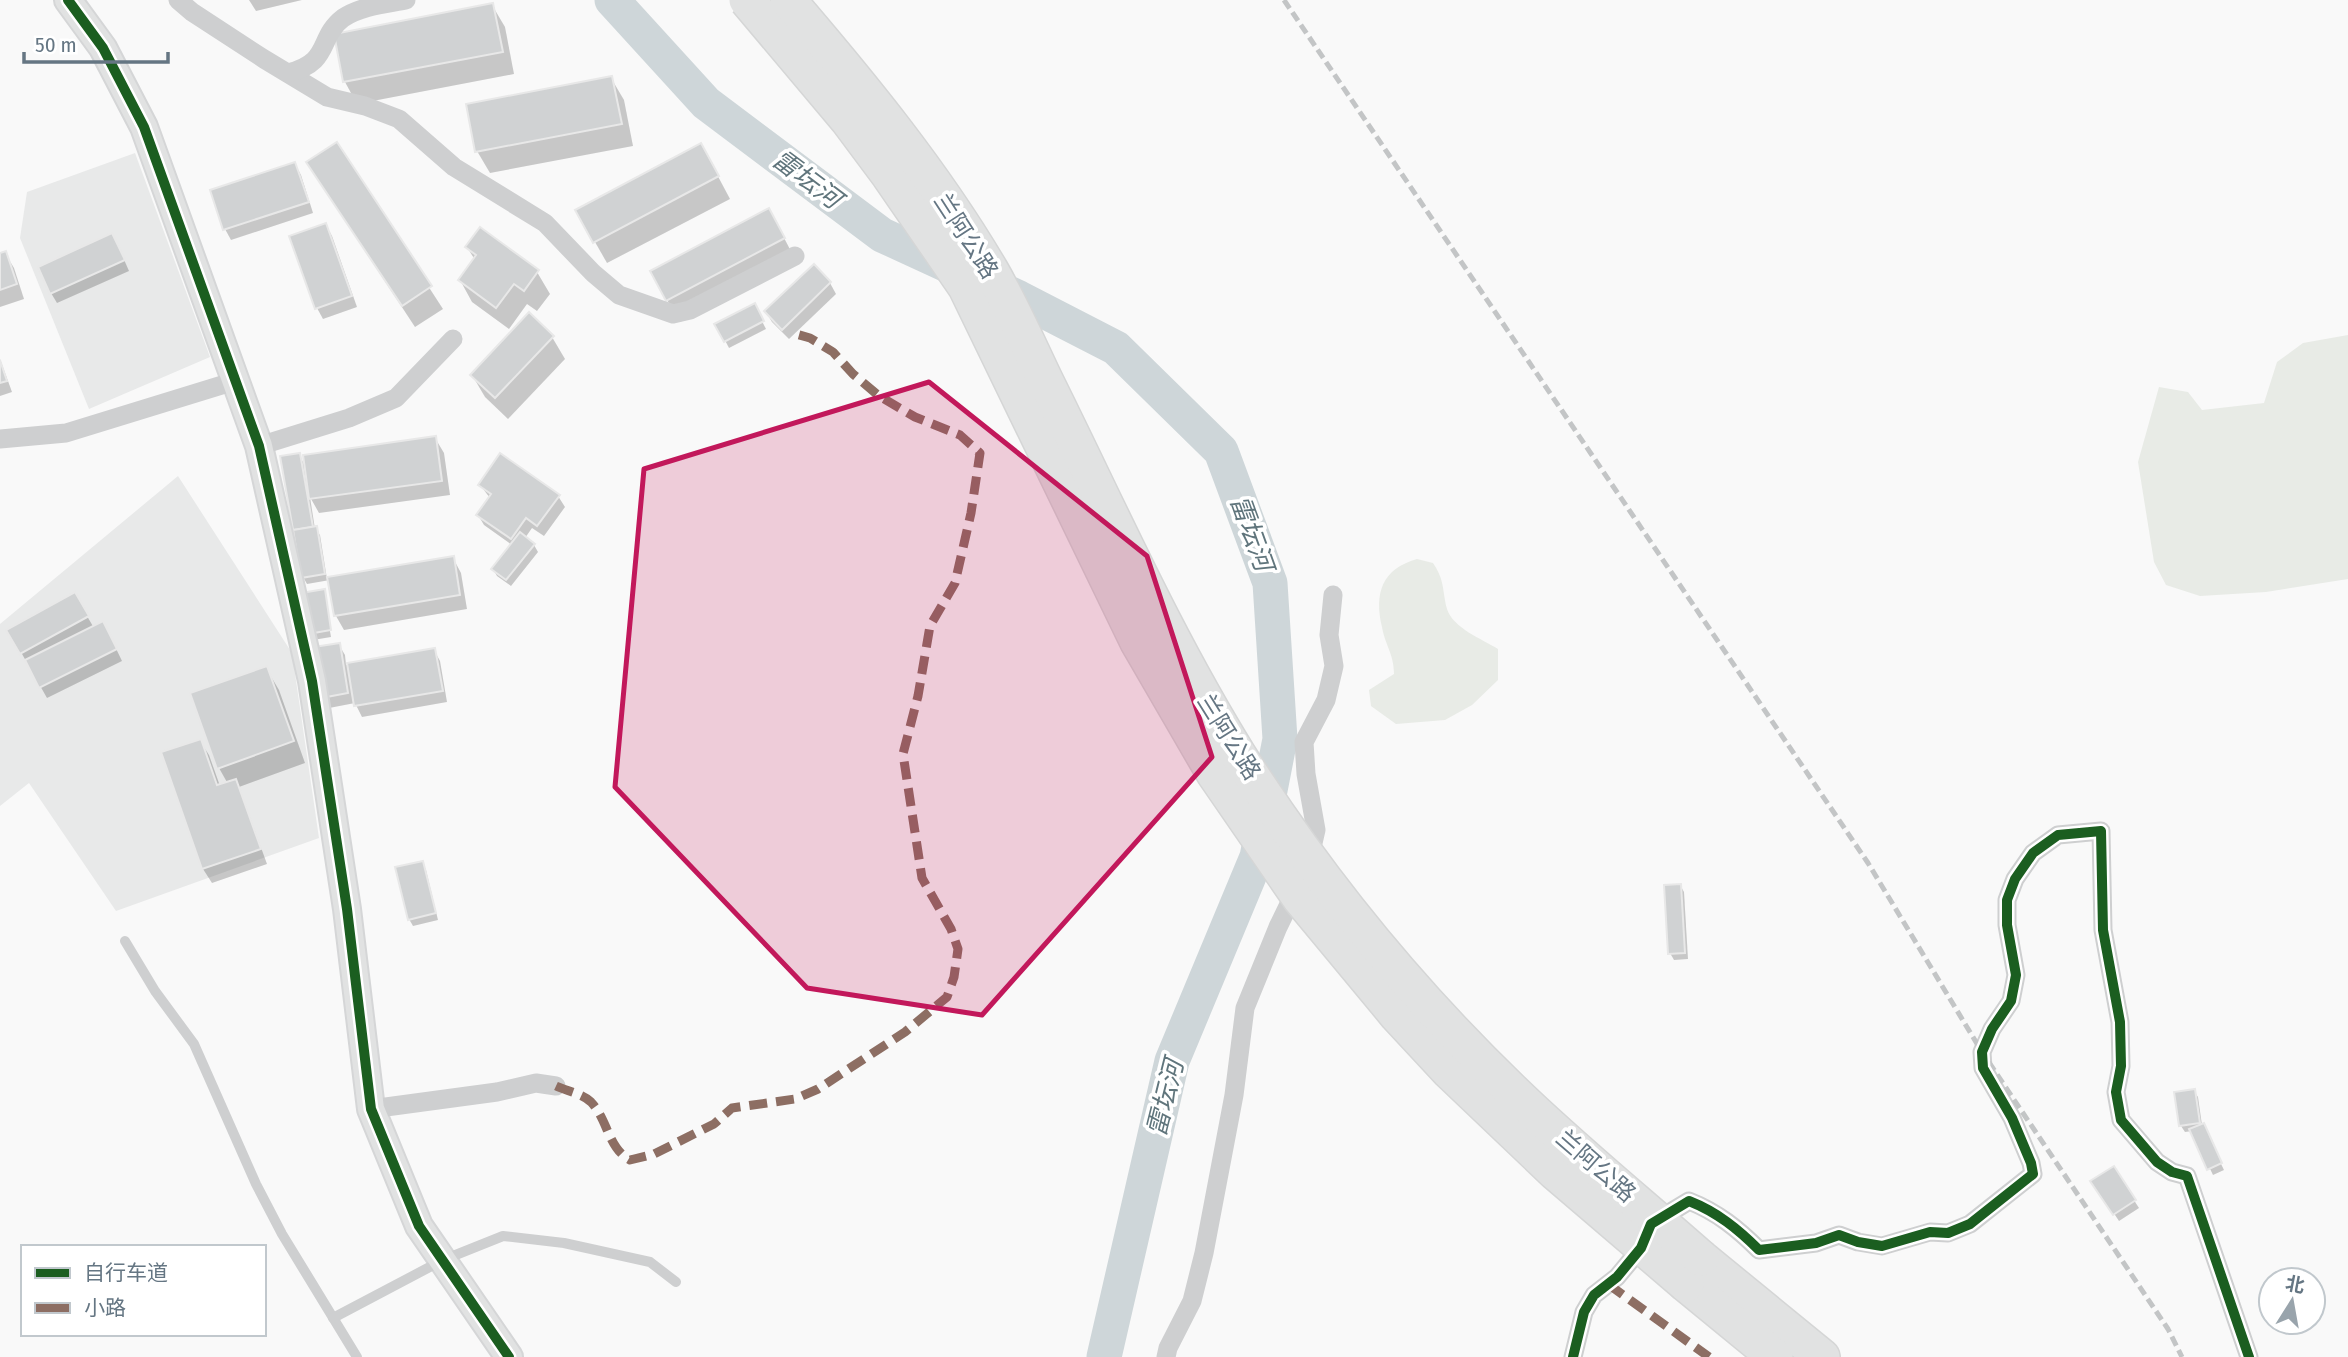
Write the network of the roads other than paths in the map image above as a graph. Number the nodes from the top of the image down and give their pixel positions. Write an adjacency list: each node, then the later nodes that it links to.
1 (68, 0): 9 (street)
2 (178, 0): 6 (street)
3 (406, 0): 6 (street)
4 (747, 0): 17 (highway, 兰阿公路, bridge)
5 (788, 0): 17 (highway, 兰阿公路, bridge)
6 (288, 73): 7 (street)
7 (795, 256)
8 (453, 339): 11 (street)
9 (235, 381): 10 (street); 11 (street)
10 (0, 439)
11 (259, 446): 15 (street)
12 (1333, 594): 22 (street)
13 (125, 941): 19 (lane)
14 (556, 1086): 15 (street)
15 (371, 1109): 16 (street)
16 (443, 1260): 18 (lane); 19 (lane); 21 (street)
17 (1694, 1271): 24 (highway, 兰阿公路); 25 (highway, 兰阿公路)
18 (676, 1282)
19 (333, 1318): 20 (lane)
20 (358, 1357)
21 (509, 1357)
22 (1166, 1357)
23 (1573, 1357): 26 (street)
24 (1775, 1357)
25 (1822, 1357)
26 (2249, 1357)

